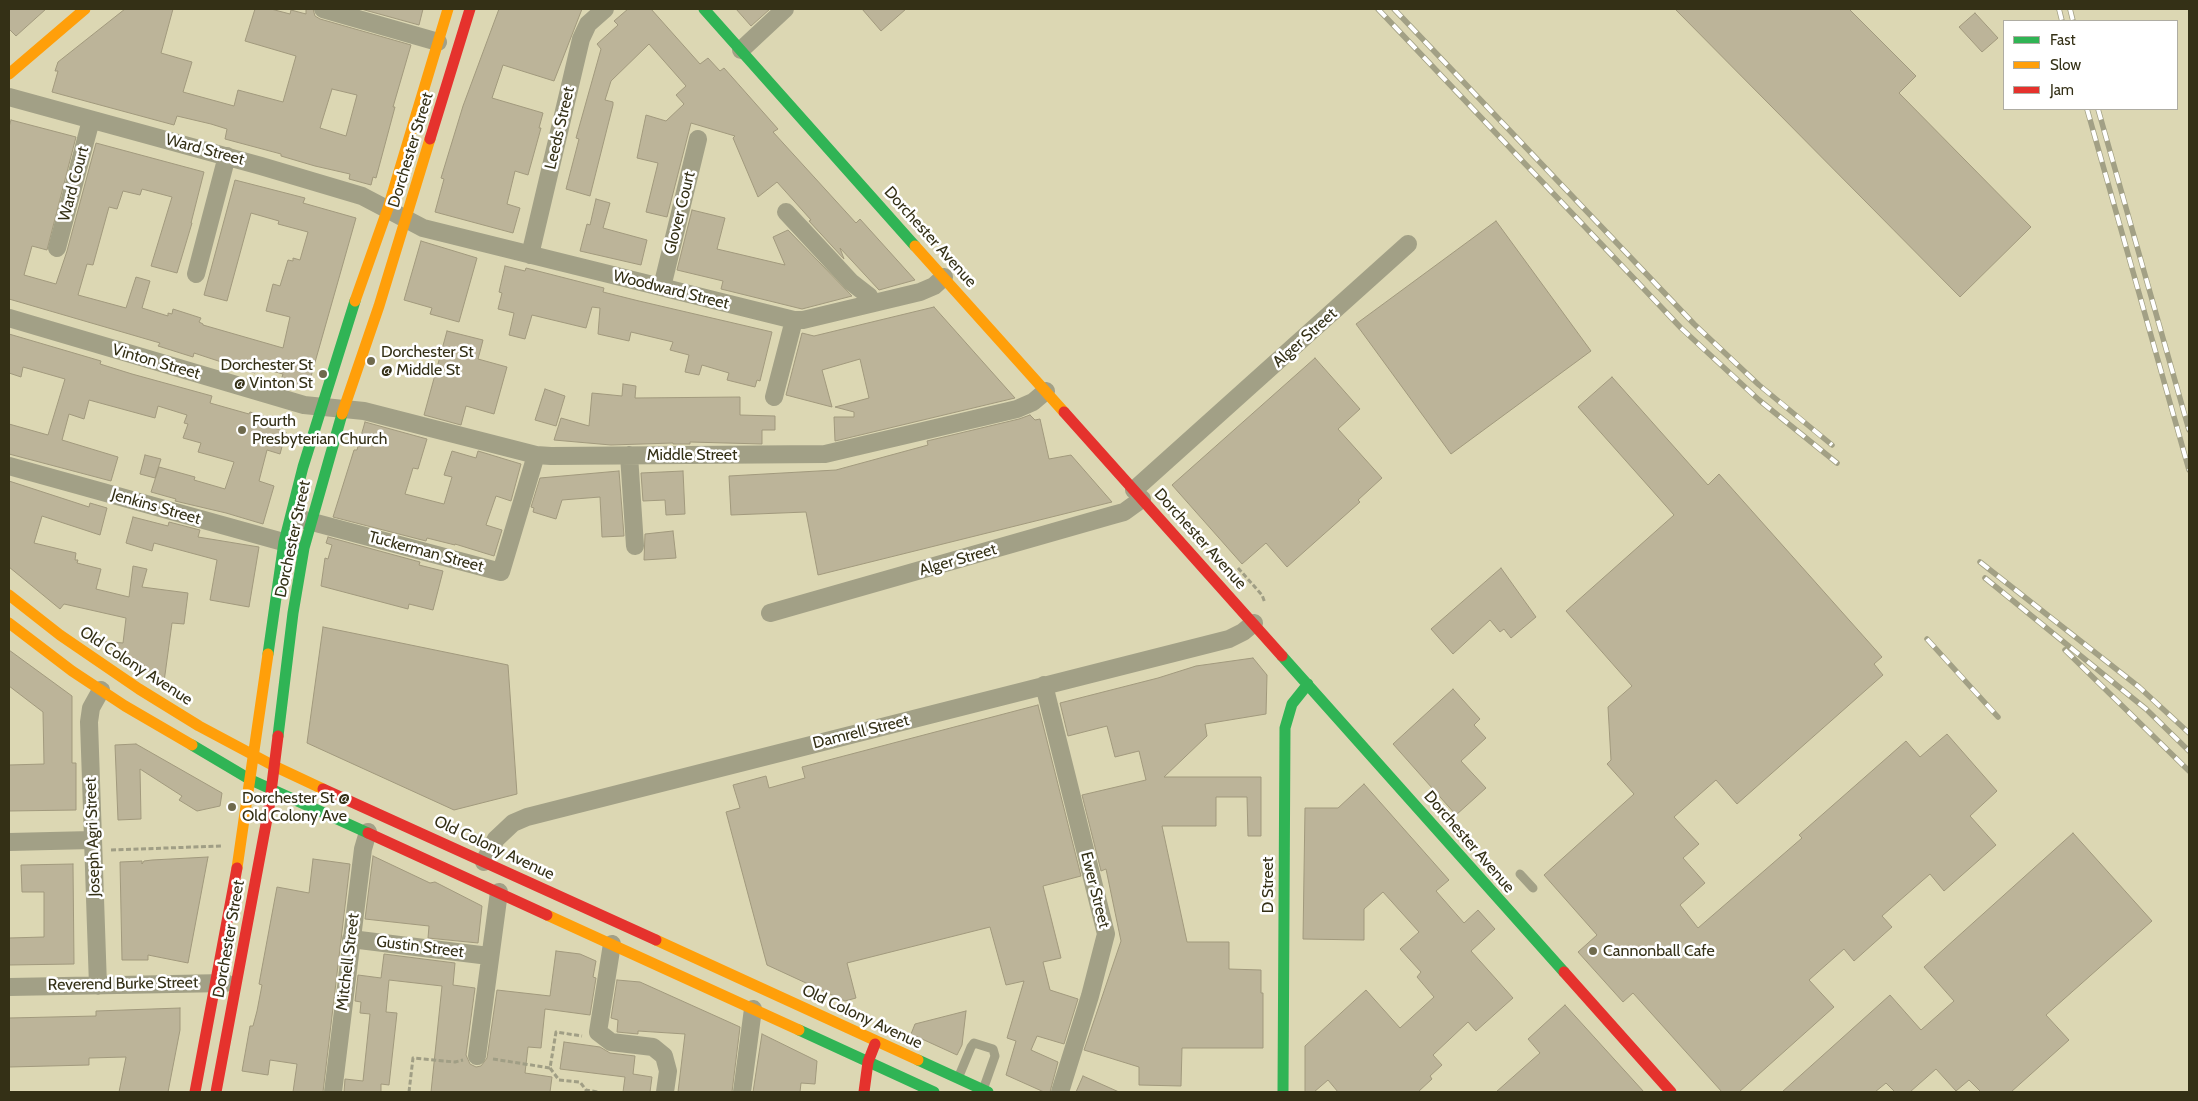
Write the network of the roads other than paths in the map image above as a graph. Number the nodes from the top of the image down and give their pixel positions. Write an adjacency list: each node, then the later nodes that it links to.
1 (85, 9): 8 (main road)
2 (323, 9): 9 (street)
3 (448, 9): 9 (main road, Dorchester Street)
4 (470, 9): 17 (main road, Dorchester Street)
5 (605, 9): 20 (street, Leeds Street)
6 (704, 9): 10 (main road, Dorchester Avenue)
7 (785, 9): 10 (street)
8 (65, 15): 11 (main road)
9 (438, 42): 17 (main road, Dorchester Street)
10 (741, 50): 22 (main road, Dorchester Avenue)
11 (9, 74)
12 (9, 96): 13 (street, Ward Street)
13 (91, 120): 15 (street, Ward Street); 19 (street, Ward Court)
14 (698, 139): 23 (street, Glover Court)
15 (228, 156): 17 (street, Ward Street); 21 (street)
16 (786, 212): 24 (street)
17 (397, 213): 20 (street, Woodward Street); 29 (main road, Dorchester Street); 29 (main road, Dorchester Street)
18 (1408, 244): 33 (street, Alger Street)
19 (57, 248)
20 (530, 255): 23 (street, Woodward Street)
21 (196, 274)
22 (944, 277): 24 (street, Woodward Street); 27 (main road, Dorchester Avenue)
23 (662, 287): 26 (street, Woodward Street)
24 (872, 303): 26 (street, Woodward Street)
25 (9, 318): 29 (street, Vinton Street)
26 (794, 320): 28 (street)
27 (1046, 391): 31 (street, Middle Street); 33 (main road, Dorchester Avenue)
28 (774, 398)
29 (333, 408): 30 (street, Middle Street); 34 (main road, Dorchester Street); 35 (main road, Dorchester Street)
30 (536, 454): 31 (street, Middle Street); 35 (street, Tuckerman Street)
31 (629, 455): 37 (street)
32 (9, 466): 36 (street, Jenkins Street)
33 (1138, 494): 40 (street, Alger Street); 42 (main road, Dorchester Avenue)
34 (290, 516): 35 (street, Tuckerman Street); 36 (main road, Dorchester Street)
35 (310, 522): 38 (main road, Dorchester Street)
36 (284, 542): 38 (street, Jenkins Street); 43 (main road, Dorchester Street)
37 (635, 546)
38 (304, 548): 44 (main road, Dorchester Street)
39 (9, 595): 48 (main road, Old Colony Avenue)
40 (770, 613)
41 (9, 623): 47 (main road)
42 (1254, 623): 45 (main road, Dorchester Avenue); 46 (street, Damrell Street)
43 (268, 648): 44 (main road); 48 (main road, Dorchester Street)
44 (289, 650): 49 (main road, Dorchester Street)
45 (1308, 684): 80 (main road, D Street); 81 (main road, Dorchester Avenue)
46 (1044, 685): 55 (street, Damrell Street); 79 (street, Ewer Street)
47 (100, 690): 50 (main road); 54 (street, Joseph Agri Street)
48 (254, 755): 49 (main road, Old Colony Avenue); 50 (main road, Dorchester Street)
49 (274, 766): 51 (main road, Dorchester Street); 55 (main road, Old Colony Avenue)
50 (251, 780): 51 (main road); 62 (main road, Dorchester Street)
51 (271, 790): 52 (main road); 63 (main road, Dorchester Street)
52 (368, 832): 58 (main road); 59 (street, Mitchell Street)
53 (9, 842): 54 (street)
54 (92, 845): 64 (street, Joseph Agri Street)
55 (484, 862): 67 (main road, Old Colony Avenue)
56 (1520, 874): 57 (lane)
57 (1533, 888)
58 (499, 892): 60 (main road); 61 (street)
59 (351, 938): 61 (street, Gustin Street); 74 (street, Mitchell Street)
60 (612, 944): 66 (main road); 75 (street)
61 (489, 956): 68 (street)
62 (216, 982): 63 (street, Reverend Burke Street); 64 (street, Reverend Burke Street); 72 (main road, Dorchester Street)
63 (237, 984): 73 (main road, Dorchester Street)
64 (98, 986): 65 (street, Reverend Burke Street)
65 (9, 987)
66 (753, 1009): 69 (main road); 76 (street)
67 (876, 1042): 69 (main road); 70 (main road, Old Colony Avenue)
68 (477, 1056)
69 (868, 1062): 77 (main road); 78 (main road)
70 (958, 1079): 71 (main road, Old Colony Avenue); 71 (lane)
71 (985, 1091)
72 (195, 1092)
73 (216, 1092)
74 (332, 1092)
75 (665, 1092)
76 (742, 1092)
77 (864, 1092)
78 (934, 1092)
79 (1060, 1092)
80 (1283, 1092)
81 (1671, 1092)

